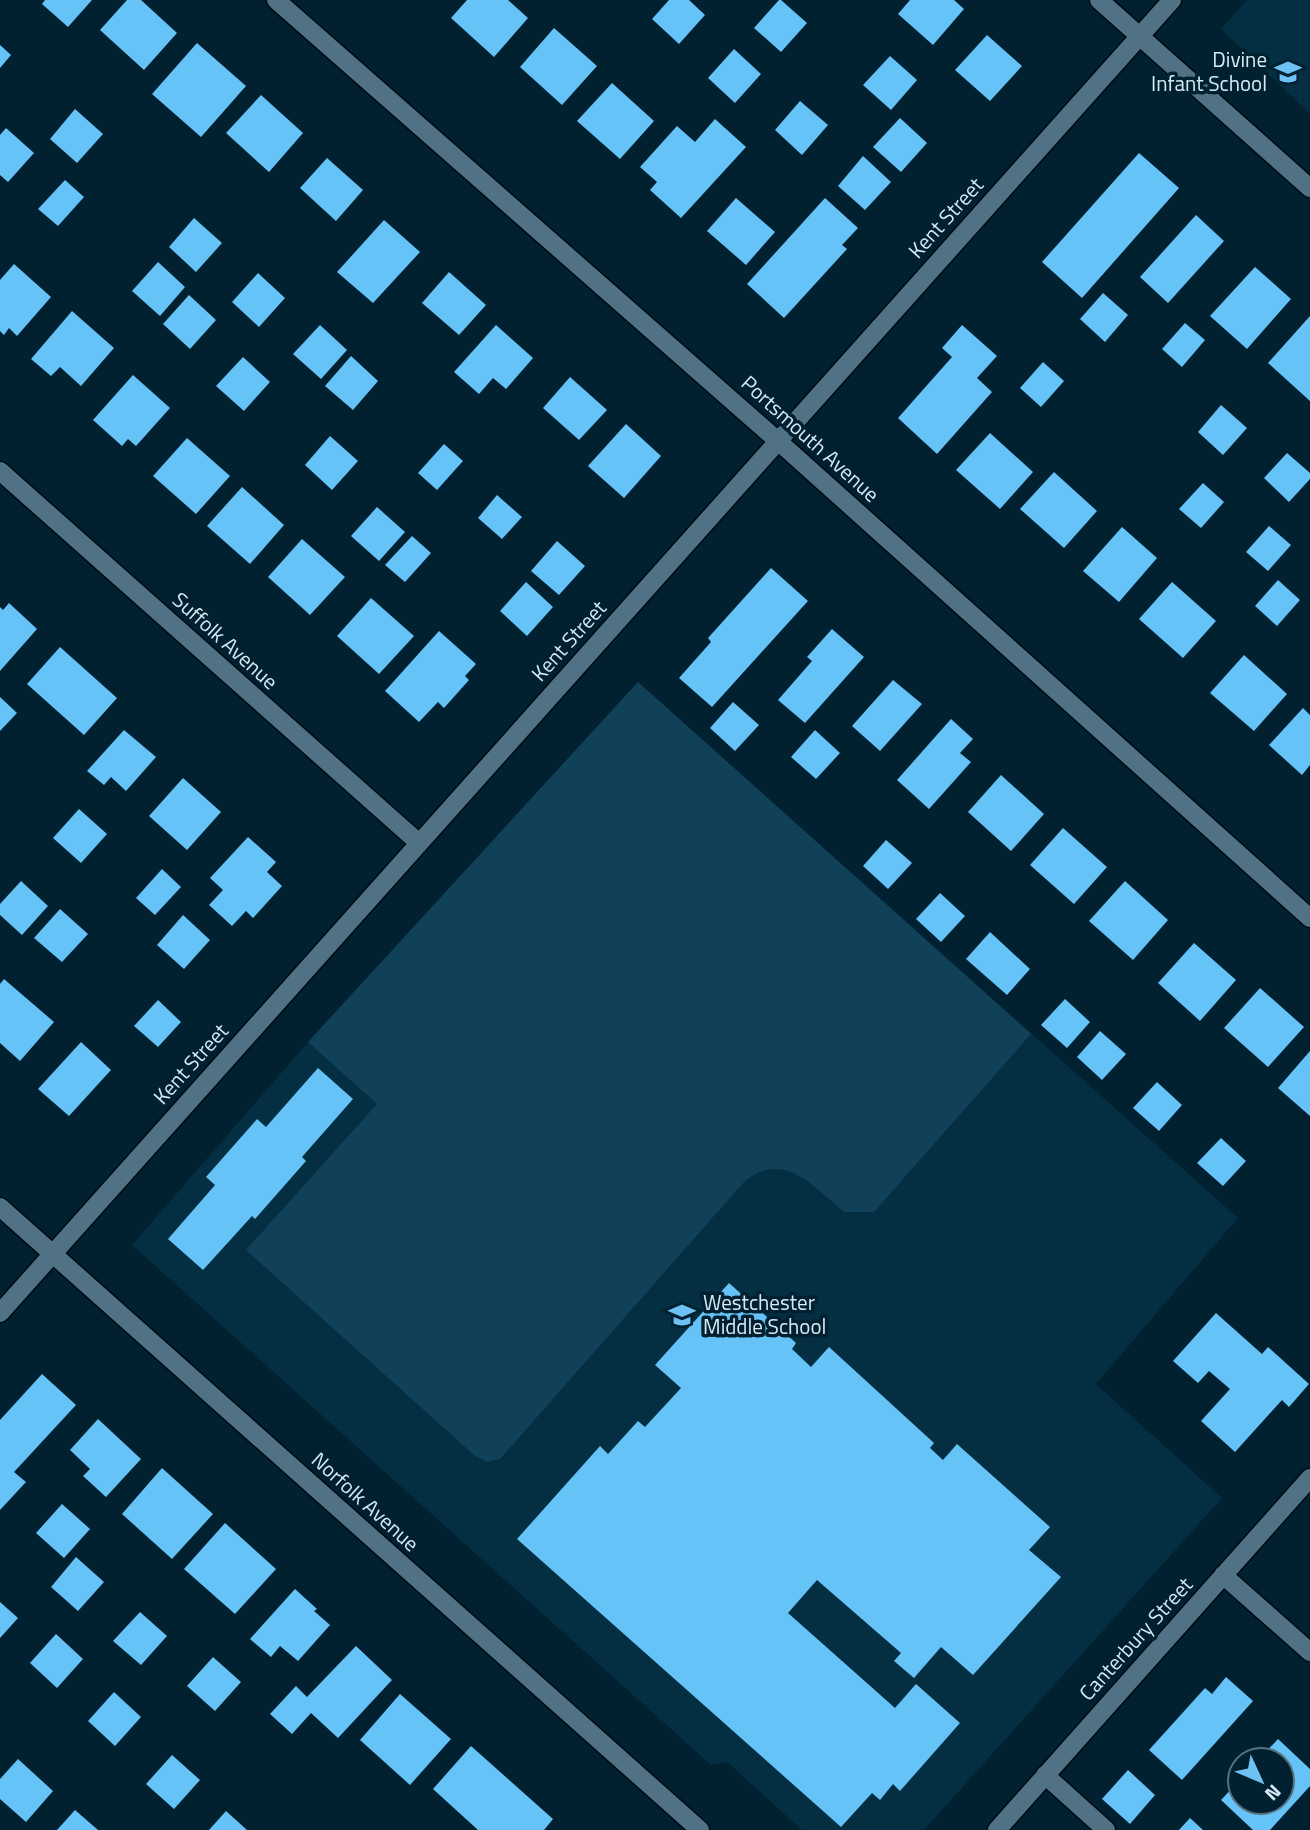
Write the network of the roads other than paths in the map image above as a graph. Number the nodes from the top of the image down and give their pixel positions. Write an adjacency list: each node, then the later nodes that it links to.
1 (276, 0): 6 (street, Portsmouth Avenue)
2 (1099, 0): 4 (street)
3 (1172, 0): 4 (street, Kent Street)
4 (1139, 36): 5 (street); 6 (street, Kent Street)
5 (1310, 188)
6 (778, 441): 8 (street, Kent Street); 9 (street, Portsmouth Avenue)
7 (0, 471): 8 (street, Suffolk Avenue)
8 (419, 844): 11 (street, Kent Street)
9 (1310, 918)
10 (0, 1207): 11 (street, Norfolk Avenue)
11 (52, 1254): 12 (street, Kent Street); 17 (street, Norfolk Avenue)
12 (0, 1313)
13 (1310, 1478): 14 (street, Canterbury Street)
14 (1223, 1575): 15 (street); 16 (street, Canterbury Street)
15 (1310, 1652)
16 (1045, 1775): 18 (street, Canterbury Street); 19 (street)
17 (700, 1830)
18 (997, 1830)
19 (1106, 1830)

